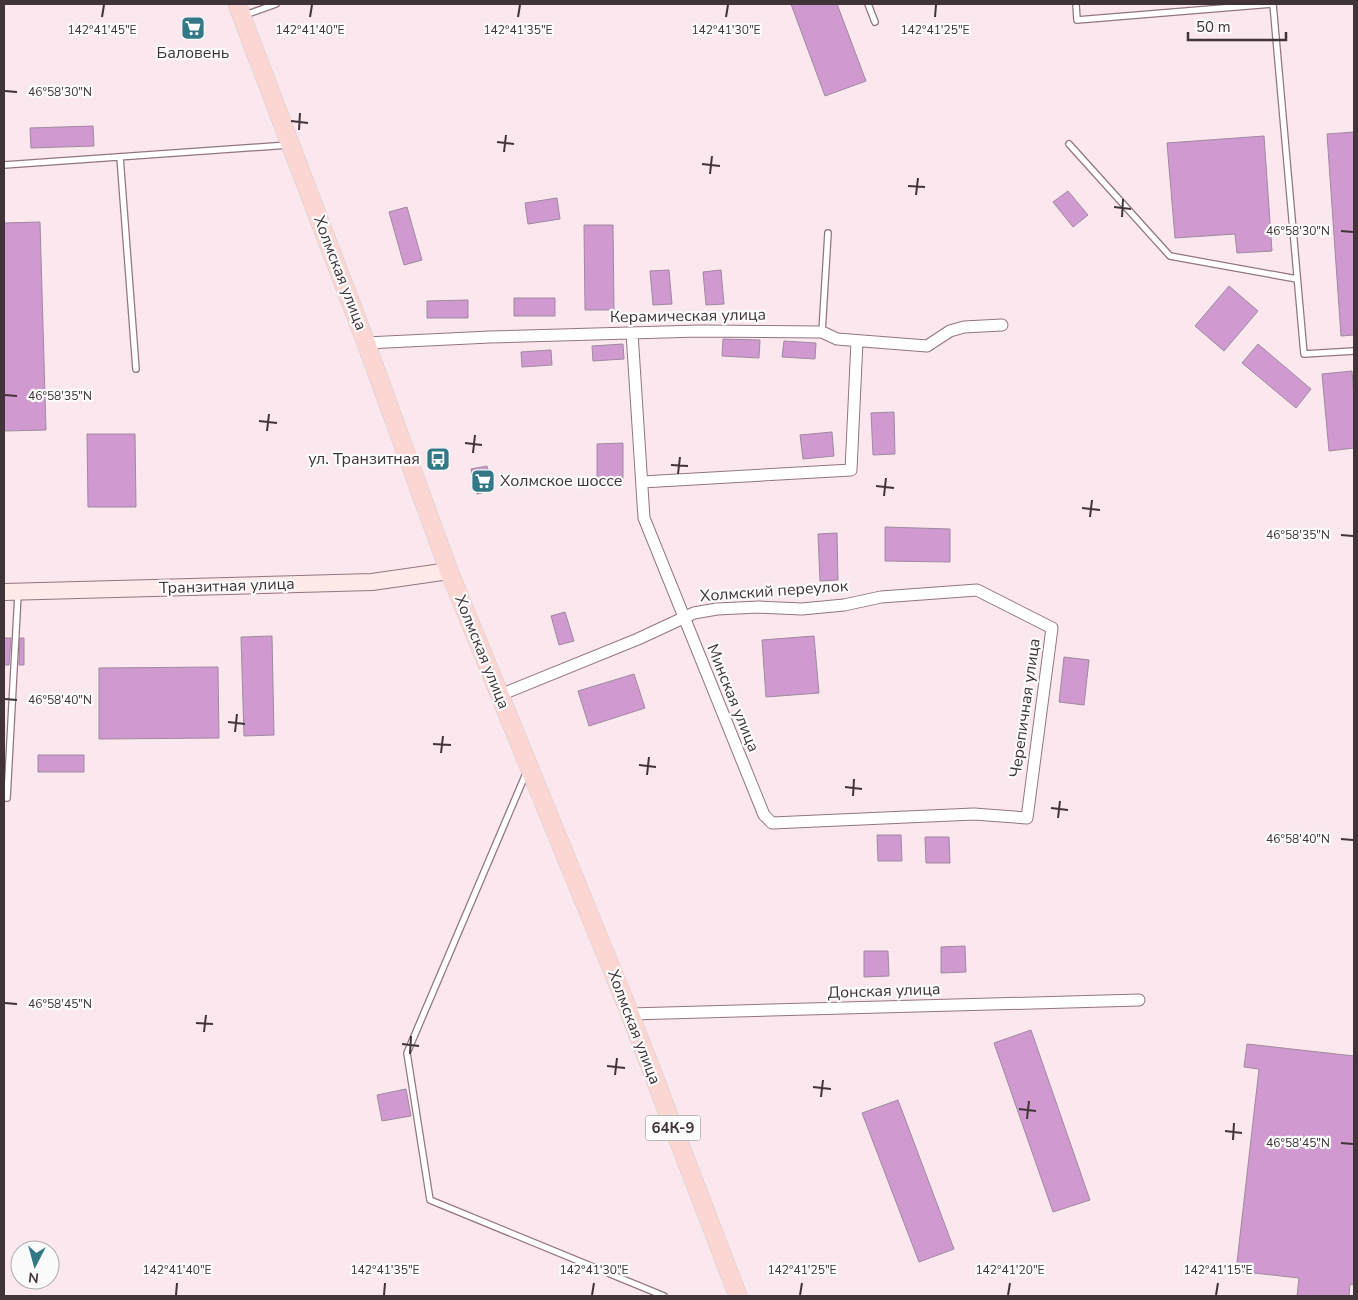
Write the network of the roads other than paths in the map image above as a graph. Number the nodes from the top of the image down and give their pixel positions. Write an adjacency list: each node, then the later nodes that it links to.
1 (276, 4): 5 (lane)
2 (868, 4): 6 (lane)
3 (1076, 4): 4 (lane)
4 (1273, 4): 12 (lane)
5 (240, 10): 8 (main road, Холмская улица / 64К-9)
6 (875, 22)
7 (1069, 144): 12 (lane)
8 (292, 145): 9 (lane); 17 (main road, Холмская улица / 64К-9)
9 (120, 157): 10 (lane); 19 (lane)
10 (4, 165)
11 (828, 233): 14 (lane)
12 (1297, 280): 18 (lane)
13 (1002, 325): 16 (street, Керамическая улица)
14 (822, 332): 15 (street, Керамическая улица); 16 (street, Керамическая улица)
15 (632, 333): 17 (street, Керамическая улица); 20 (street, Минская улица)
16 (857, 341): 20 (street)
17 (366, 343): 21 (main road, Холмская улица / 64К-9)
18 (1354, 351)
19 (136, 370)
20 (642, 482): 24 (street, Минская улица)
21 (449, 571): 23 (main road, Транзитная улица); 25 (main road, Холмская улица / 64К-9)
22 (977, 590): 24 (street, Холмский переулок); 28 (street, Черепичная улица)
23 (11, 592): 27 (lane)
24 (684, 618): 25 (street, Холмский переулок); 28 (street, Минская улица)
25 (500, 696): 26 (main road, Холмская улица / 64К-9)
26 (529, 768): 30 (main road, Холмская улица / 64К-9); 31 (lane)
27 (7, 798)
28 (1026, 818)
29 (1140, 1000): 30 (street, Донская улица)
30 (630, 1014): 32 (main road, Холмская улица / 64К-9)
31 (664, 1296)
32 (738, 1296)

